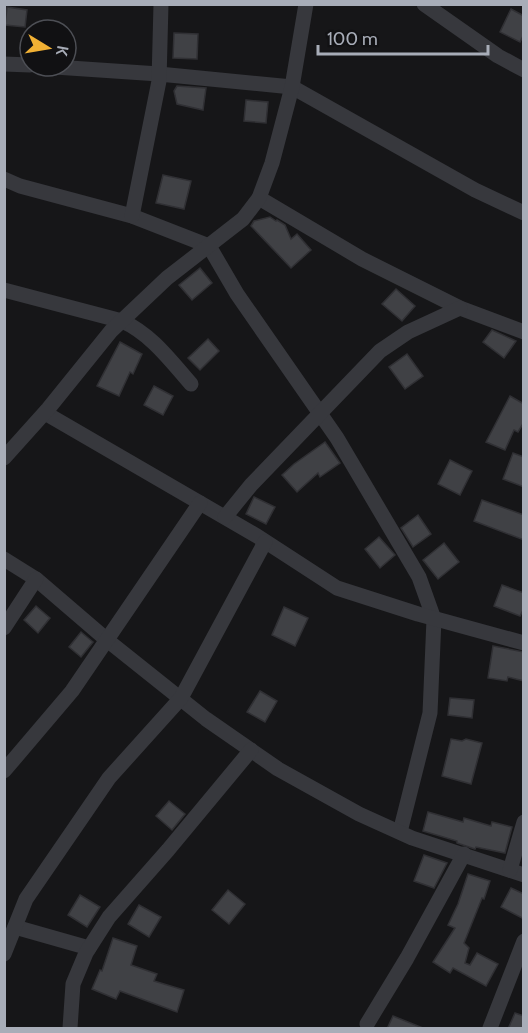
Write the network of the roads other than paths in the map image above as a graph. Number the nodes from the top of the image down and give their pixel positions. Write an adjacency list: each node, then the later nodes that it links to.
1 (161, 4): 6 (street)
2 (306, 4): 7 (street)
3 (424, 4): 5 (street)
4 (78, 69): 6 (street)
5 (524, 70)
6 (159, 74): 7 (street); 11 (street)
7 (292, 87): 9 (street); 10 (street)
8 (4, 179): 11 (street)
9 (259, 198): 12 (street); 14 (street)
10 (524, 213)
11 (132, 216): 12 (street)
12 (209, 246): 15 (street); 18 (street)
13 (4, 290): 15 (street)
14 (460, 308): 16 (street); 18 (street)
15 (122, 321): 17 (street); 19 (street)
16 (524, 332)
17 (190, 384)
18 (319, 412): 22 (street); 26 (street)
19 (45, 413): 20 (street); 21 (street)
20 (4, 458)
21 (201, 503): 22 (street); 28 (street)
22 (225, 517): 23 (street)
23 (265, 542): 26 (street); 30 (street)
24 (4, 559): 25 (street)
25 (36, 579): 27 (street); 28 (street)
26 (434, 619): 29 (street); 34 (street)
27 (4, 628)
28 (107, 640): 30 (street); 32 (street)
29 (524, 644)
30 (181, 698): 31 (street); 37 (street)
31 (251, 750): 34 (street); 39 (street)
32 (4, 771)
33 (524, 822): 36 (street)
34 (400, 832): 35 (street)
35 (464, 854): 36 (street); 41 (street)
36 (517, 872)
37 (15, 927): 39 (street); 40 (street)
38 (524, 941): 43 (street)
39 (89, 948): 42 (street)
40 (4, 954)
41 (367, 1024)
42 (70, 1029)
43 (490, 1029)

